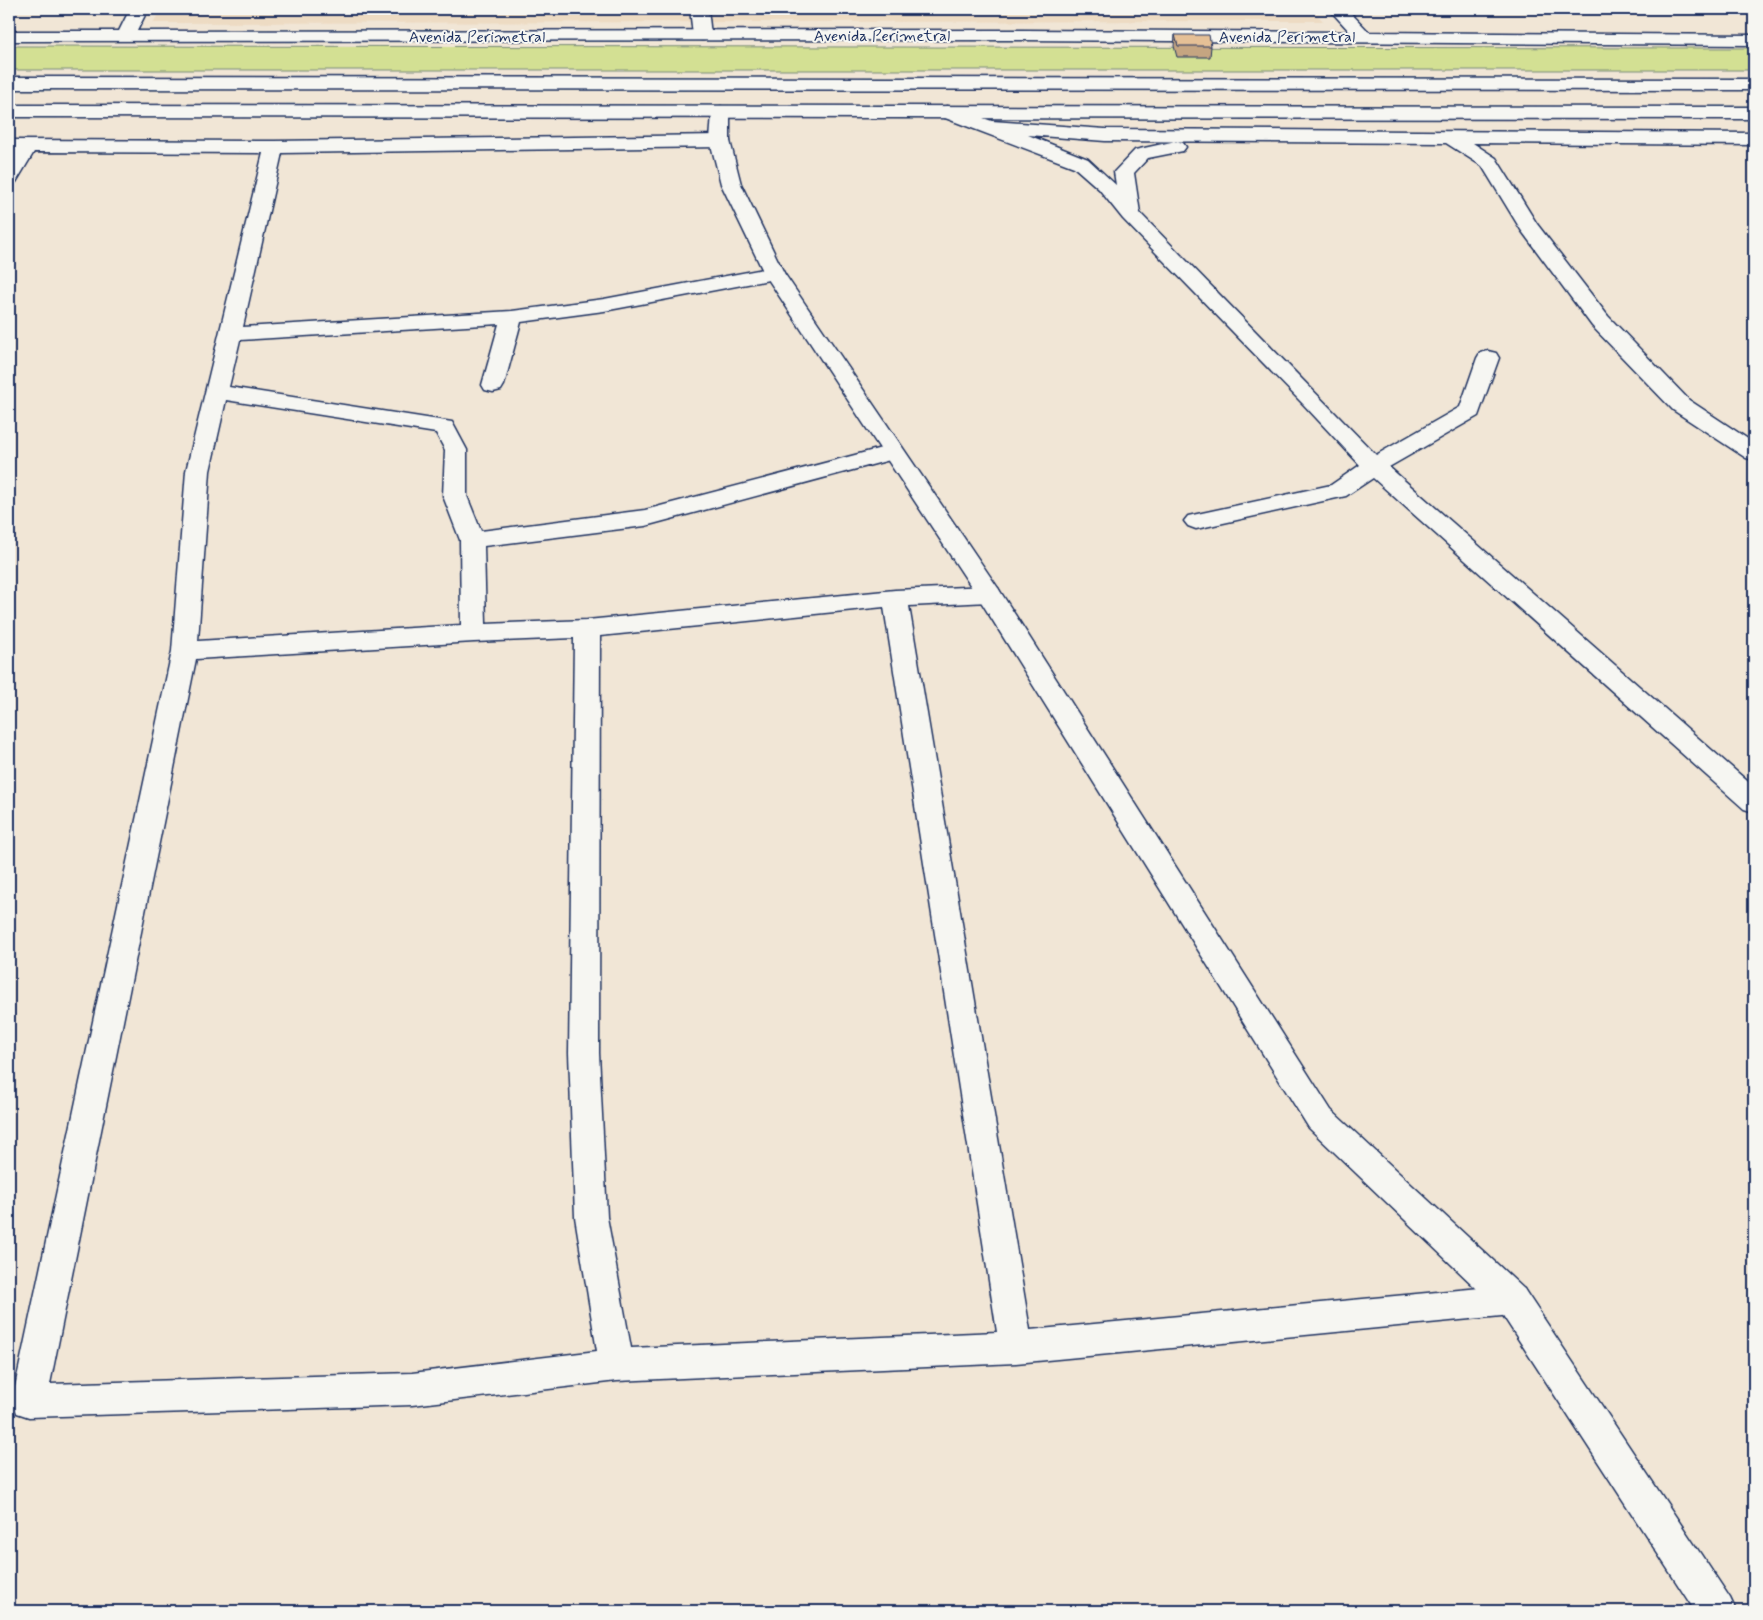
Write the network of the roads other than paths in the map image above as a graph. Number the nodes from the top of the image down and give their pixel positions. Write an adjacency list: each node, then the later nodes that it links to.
1 (139, 9): 6 (main road)
2 (699, 9): 4 (main road)
3 (1338, 9): 7 (main road)
4 (702, 35): 6 (main road, Avenida Perimetral); 7 (main road, Avenida Perimetral)
5 (9, 36): 6 (main road, Avenida Perimetral)
6 (125, 36)
7 (1364, 37): 8 (main road, Avenida Perimetral)
8 (1754, 40)
9 (9, 83): 10 (main road)
10 (1754, 85)
11 (9, 111): 12 (main road)
12 (721, 112): 13 (main road); 19 (main road)
13 (947, 112): 14 (main road); 15 (main road)
14 (1754, 113)
15 (990, 128): 16 (main road); 23 (main road)
16 (1222, 138): 17 (main road); 23 (main road)
17 (1452, 138): 18 (main road); 31 (main road)
18 (1754, 139)
19 (720, 141): 21 (main road); 24 (main road)
20 (18, 146): 21 (main road); 22 (main road)
21 (274, 147): 26 (main road)
22 (9, 178)
23 (1130, 215): 32 (main road)
24 (774, 273): 25 (main road); 30 (main road)
25 (512, 317): 26 (main road); 28 (main road)
26 (229, 334): 29 (main road)
27 (1488, 358): 32 (main road)
28 (493, 385)
29 (217, 392): 34 (main road); 39 (main road)
30 (893, 452): 34 (main road); 35 (main road)
31 (1754, 453)
32 (1374, 466): 33 (main road); 40 (main road)
33 (1196, 521)
34 (472, 540): 38 (main road)
35 (990, 594): 36 (main road); 41 (main road)
36 (895, 598): 37 (main road); 42 (main road)
37 (586, 629): 38 (main road); 43 (main road)
38 (474, 633): 39 (main road)
39 (185, 651): 43 (main road)
40 (1754, 802)
41 (1512, 1300): 42 (main road); 44 (main road)
42 (1016, 1347): 43 (main road)
43 (617, 1365)
44 (1717, 1611)

